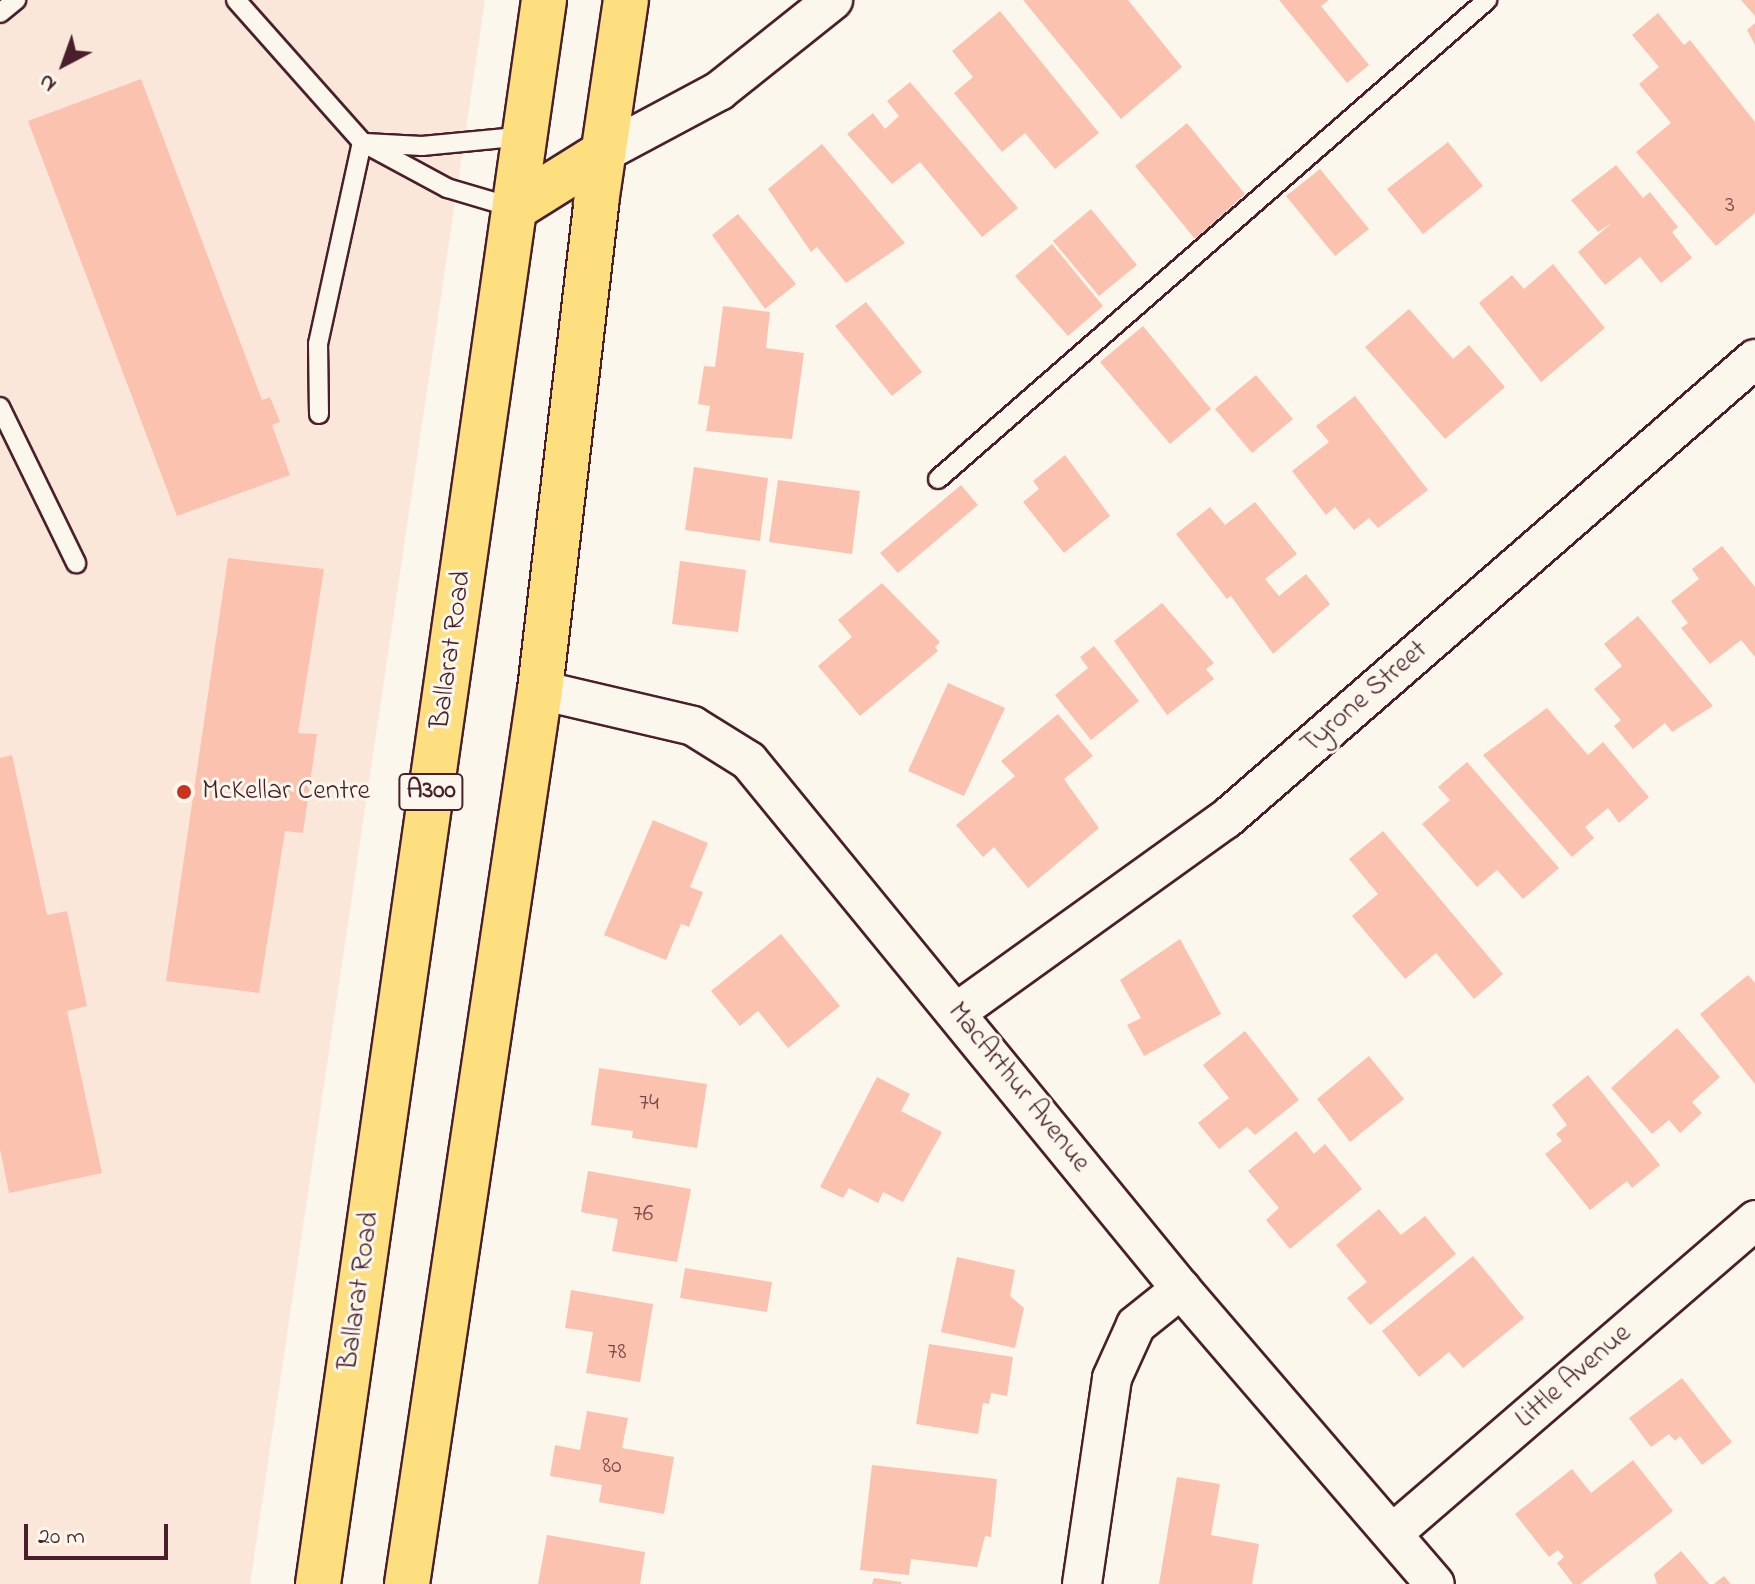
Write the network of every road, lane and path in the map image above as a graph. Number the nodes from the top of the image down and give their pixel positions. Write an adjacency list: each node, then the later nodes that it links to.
1 (16, 0): 7 (lane)
2 (236, 0): 9 (lane)
3 (544, 0): 8 (highway, Ballarat Road / A300)
4 (626, 0): 10 (highway)
5 (833, 0): 10 (street)
6 (1487, 0): 15 (lane)
7 (0, 13)
8 (525, 136): 9 (lane); 10 (highway); 11 (highway, Ballarat Road / A300)
9 (362, 142): 11 (lane); 14 (lane)
10 (603, 153): 11 (highway); 17 (highway)
11 (515, 208): 22 (highway, Ballarat Road / A300)
12 (1755, 359): 18 (street, Tyrone Street)
13 (0, 407): 16 (lane)
14 (319, 414)
15 (938, 479)
16 (76, 563)
17 (540, 690): 18 (street, MacArthur Avenue); 23 (highway)
18 (957, 1012): 20 (street, MacArthur Avenue)
19 (1755, 1220): 21 (street, Little Avenue)
20 (1181, 1289): 21 (street, MacArthur Avenue); 24 (street)
21 (1393, 1533): 25 (street, MacArthur Avenue)
22 (318, 1584)
23 (407, 1584)
24 (1082, 1584)
25 (1435, 1584)

